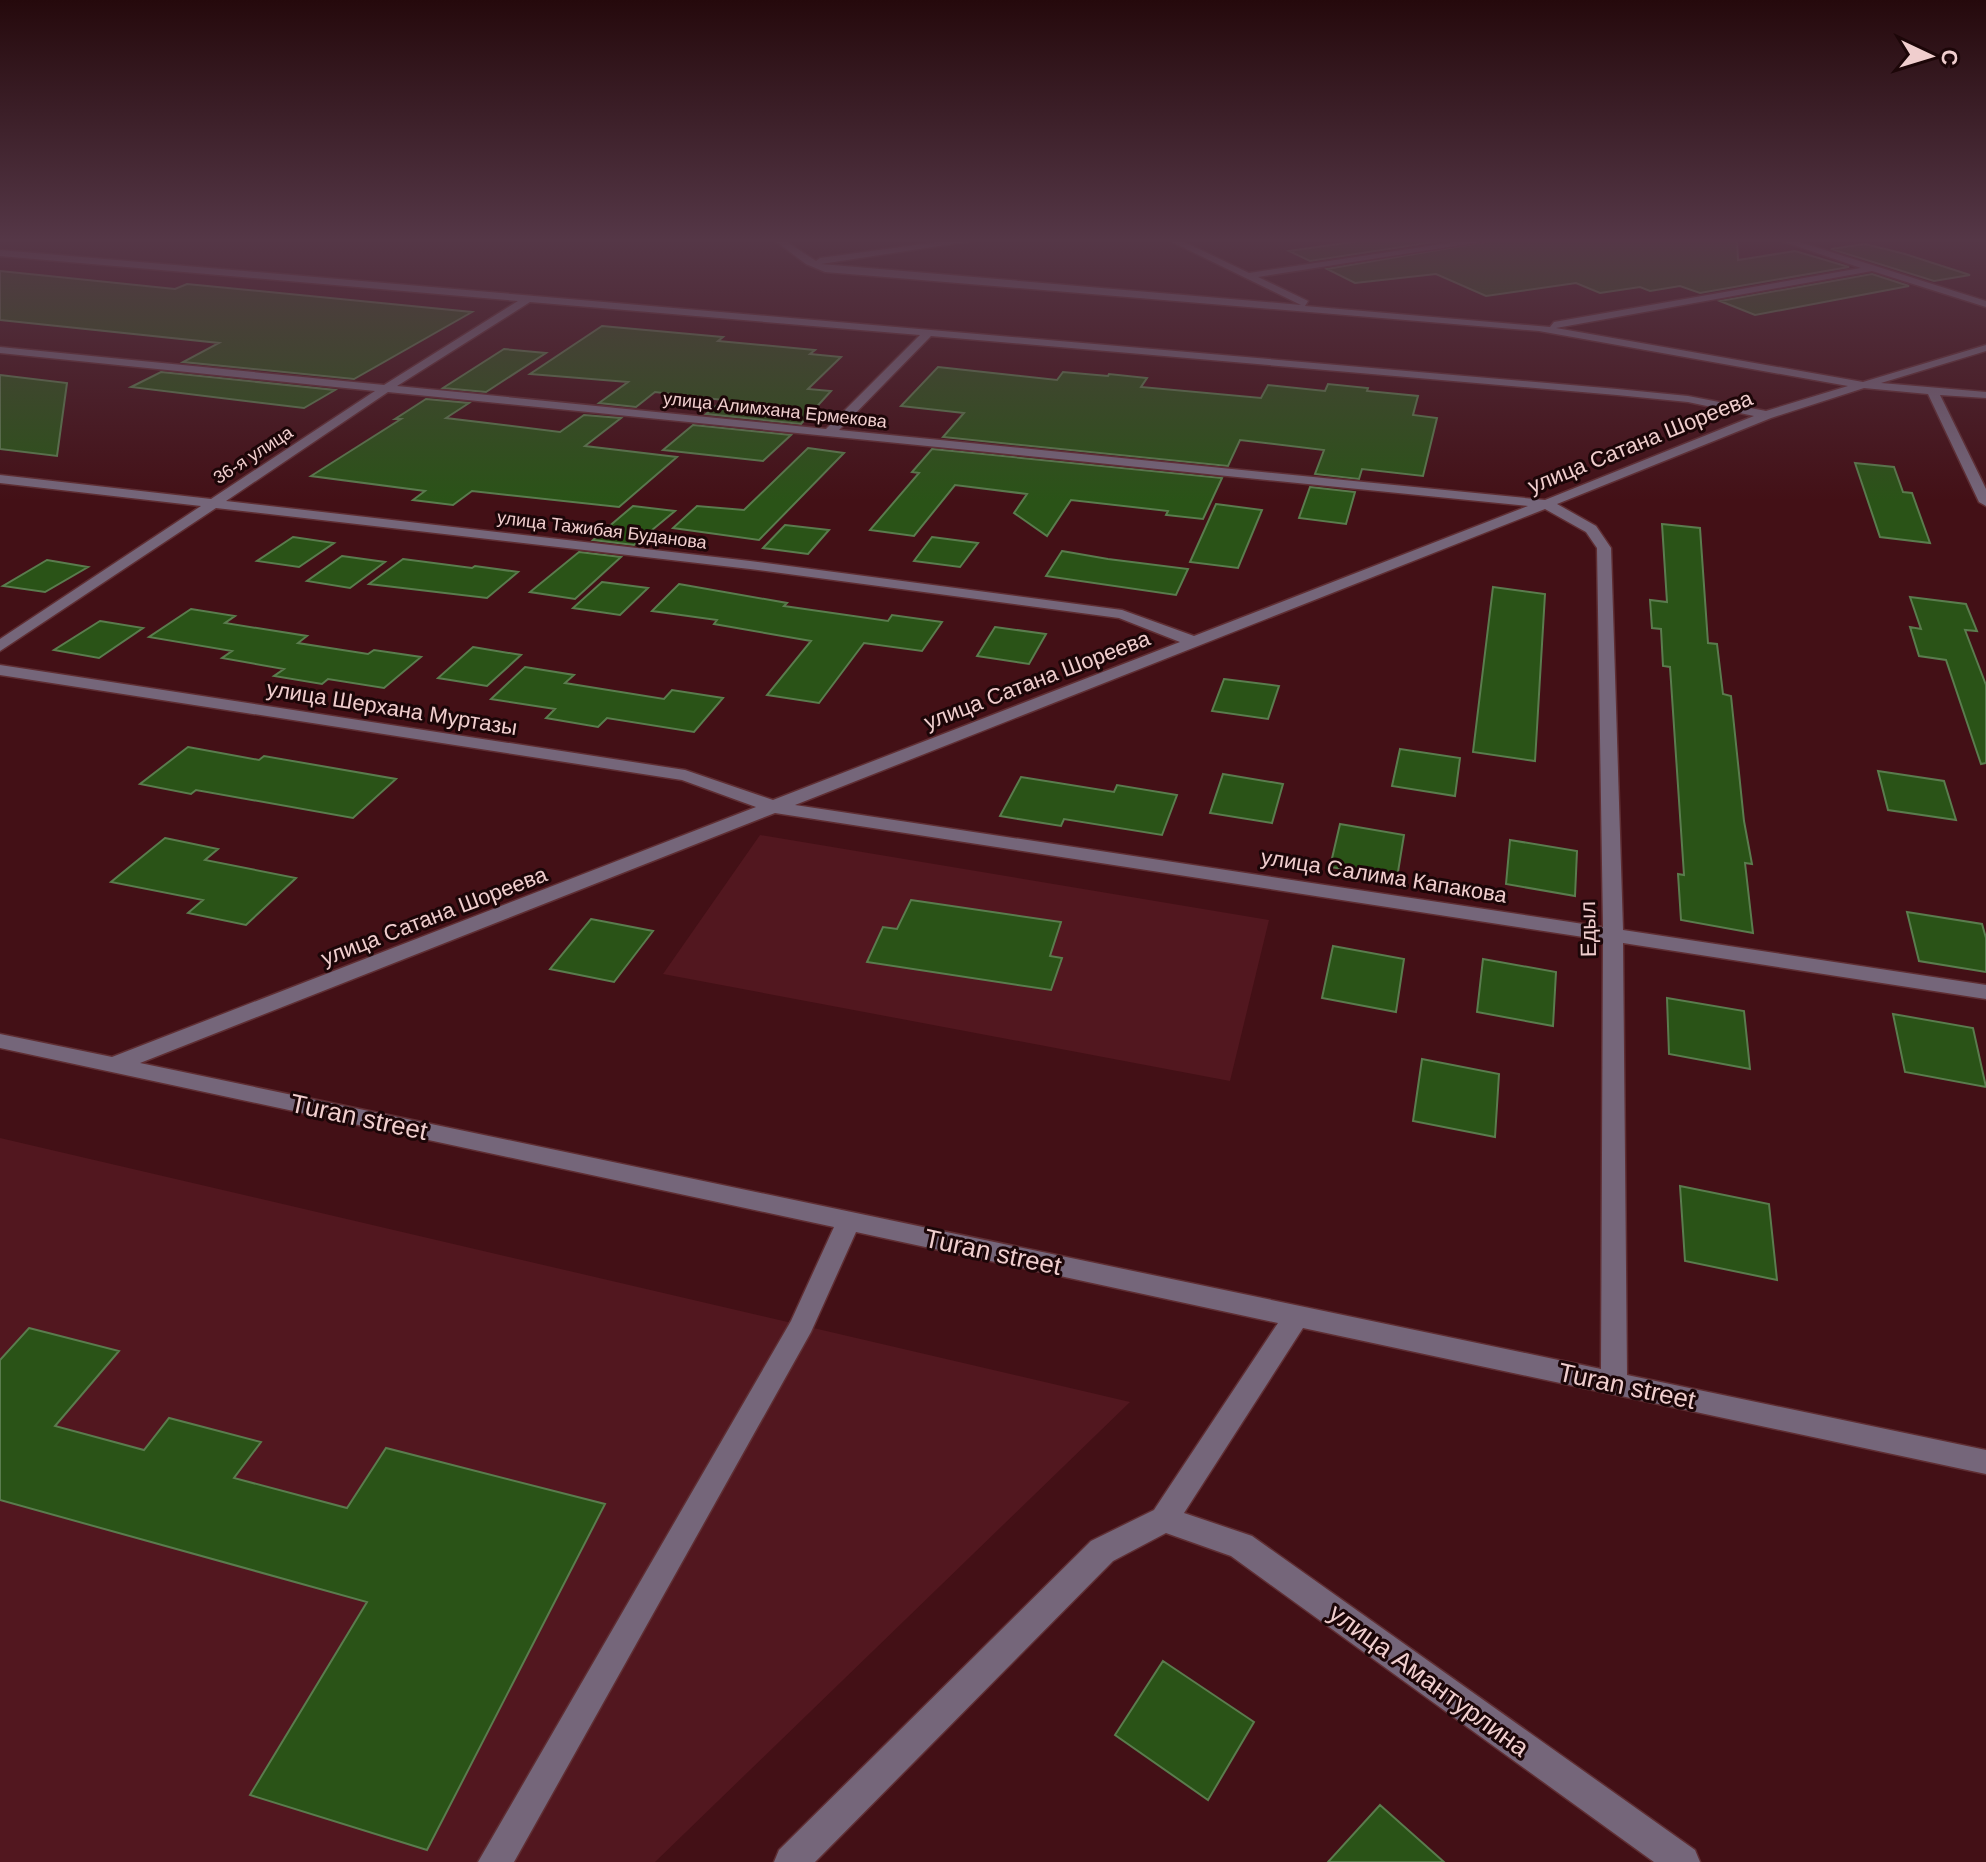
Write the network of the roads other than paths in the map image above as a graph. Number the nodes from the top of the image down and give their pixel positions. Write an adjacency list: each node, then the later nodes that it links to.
1 (483, 327): 10 (street, 36-я улица)
2 (869, 327): 6 (street)
3 (1527, 327): 5 (street)
4 (1545, 327): 5 (street)
5 (1539, 328): 9 (street)
6 (929, 332): 13 (street); 14 (street)
7 (1986, 348): 9 (street)
8 (0, 350): 10 (street, улица Алимхана Ермекова)
9 (1863, 385): 11 (street, улица Сатана Шореева); 13 (street, улица Сатана Шореева)
10 (385, 389): 14 (street, улица Алимхана Ермекова); 17 (street, 36-я улица)
11 (1932, 391): 12 (street, улица Сатана Шореева); 16 (street)
12 (1986, 395)
13 (1767, 415): 18 (street, улица Сатана Шореева)
14 (829, 433): 18 (street, улица Алимхана Ермекова)
15 (0, 479): 17 (street, улица Тажибая Буданова)
16 (1986, 502)
17 (213, 503): 19 (street, улица Тажибая Буданова); 20 (street, 36-я улица)
18 (1546, 504): 19 (street, улица Сатана Шореева); 23 (street, Едыл)
19 (1195, 642): 22 (street, улица Сатана Шореева)
20 (0, 646)
21 (0, 670): 22 (street, улица Шерхана Муртазы)
22 (774, 807): 23 (street, улица Салима Капакова); 26 (street, улица Сатана Шореева)
23 (1613, 935): 24 (street, улица Салима Капакова); 29 (street, Едыл)
24 (1986, 992)
25 (0, 1041): 26 (street, Turan street)
26 (114, 1065): 27 (street, Turan street)
27 (849, 1221): 28 (street, Turan street); 32 (street)
28 (1297, 1316): 29 (street, Turan street); 31 (street)
29 (1614, 1384): 30 (street, Turan street)
30 (1986, 1462)
31 (1164, 1519): 33 (street); 34 (street, улица Амантурлина)
32 (495, 1862)
33 (791, 1862)
34 (1683, 1862)

